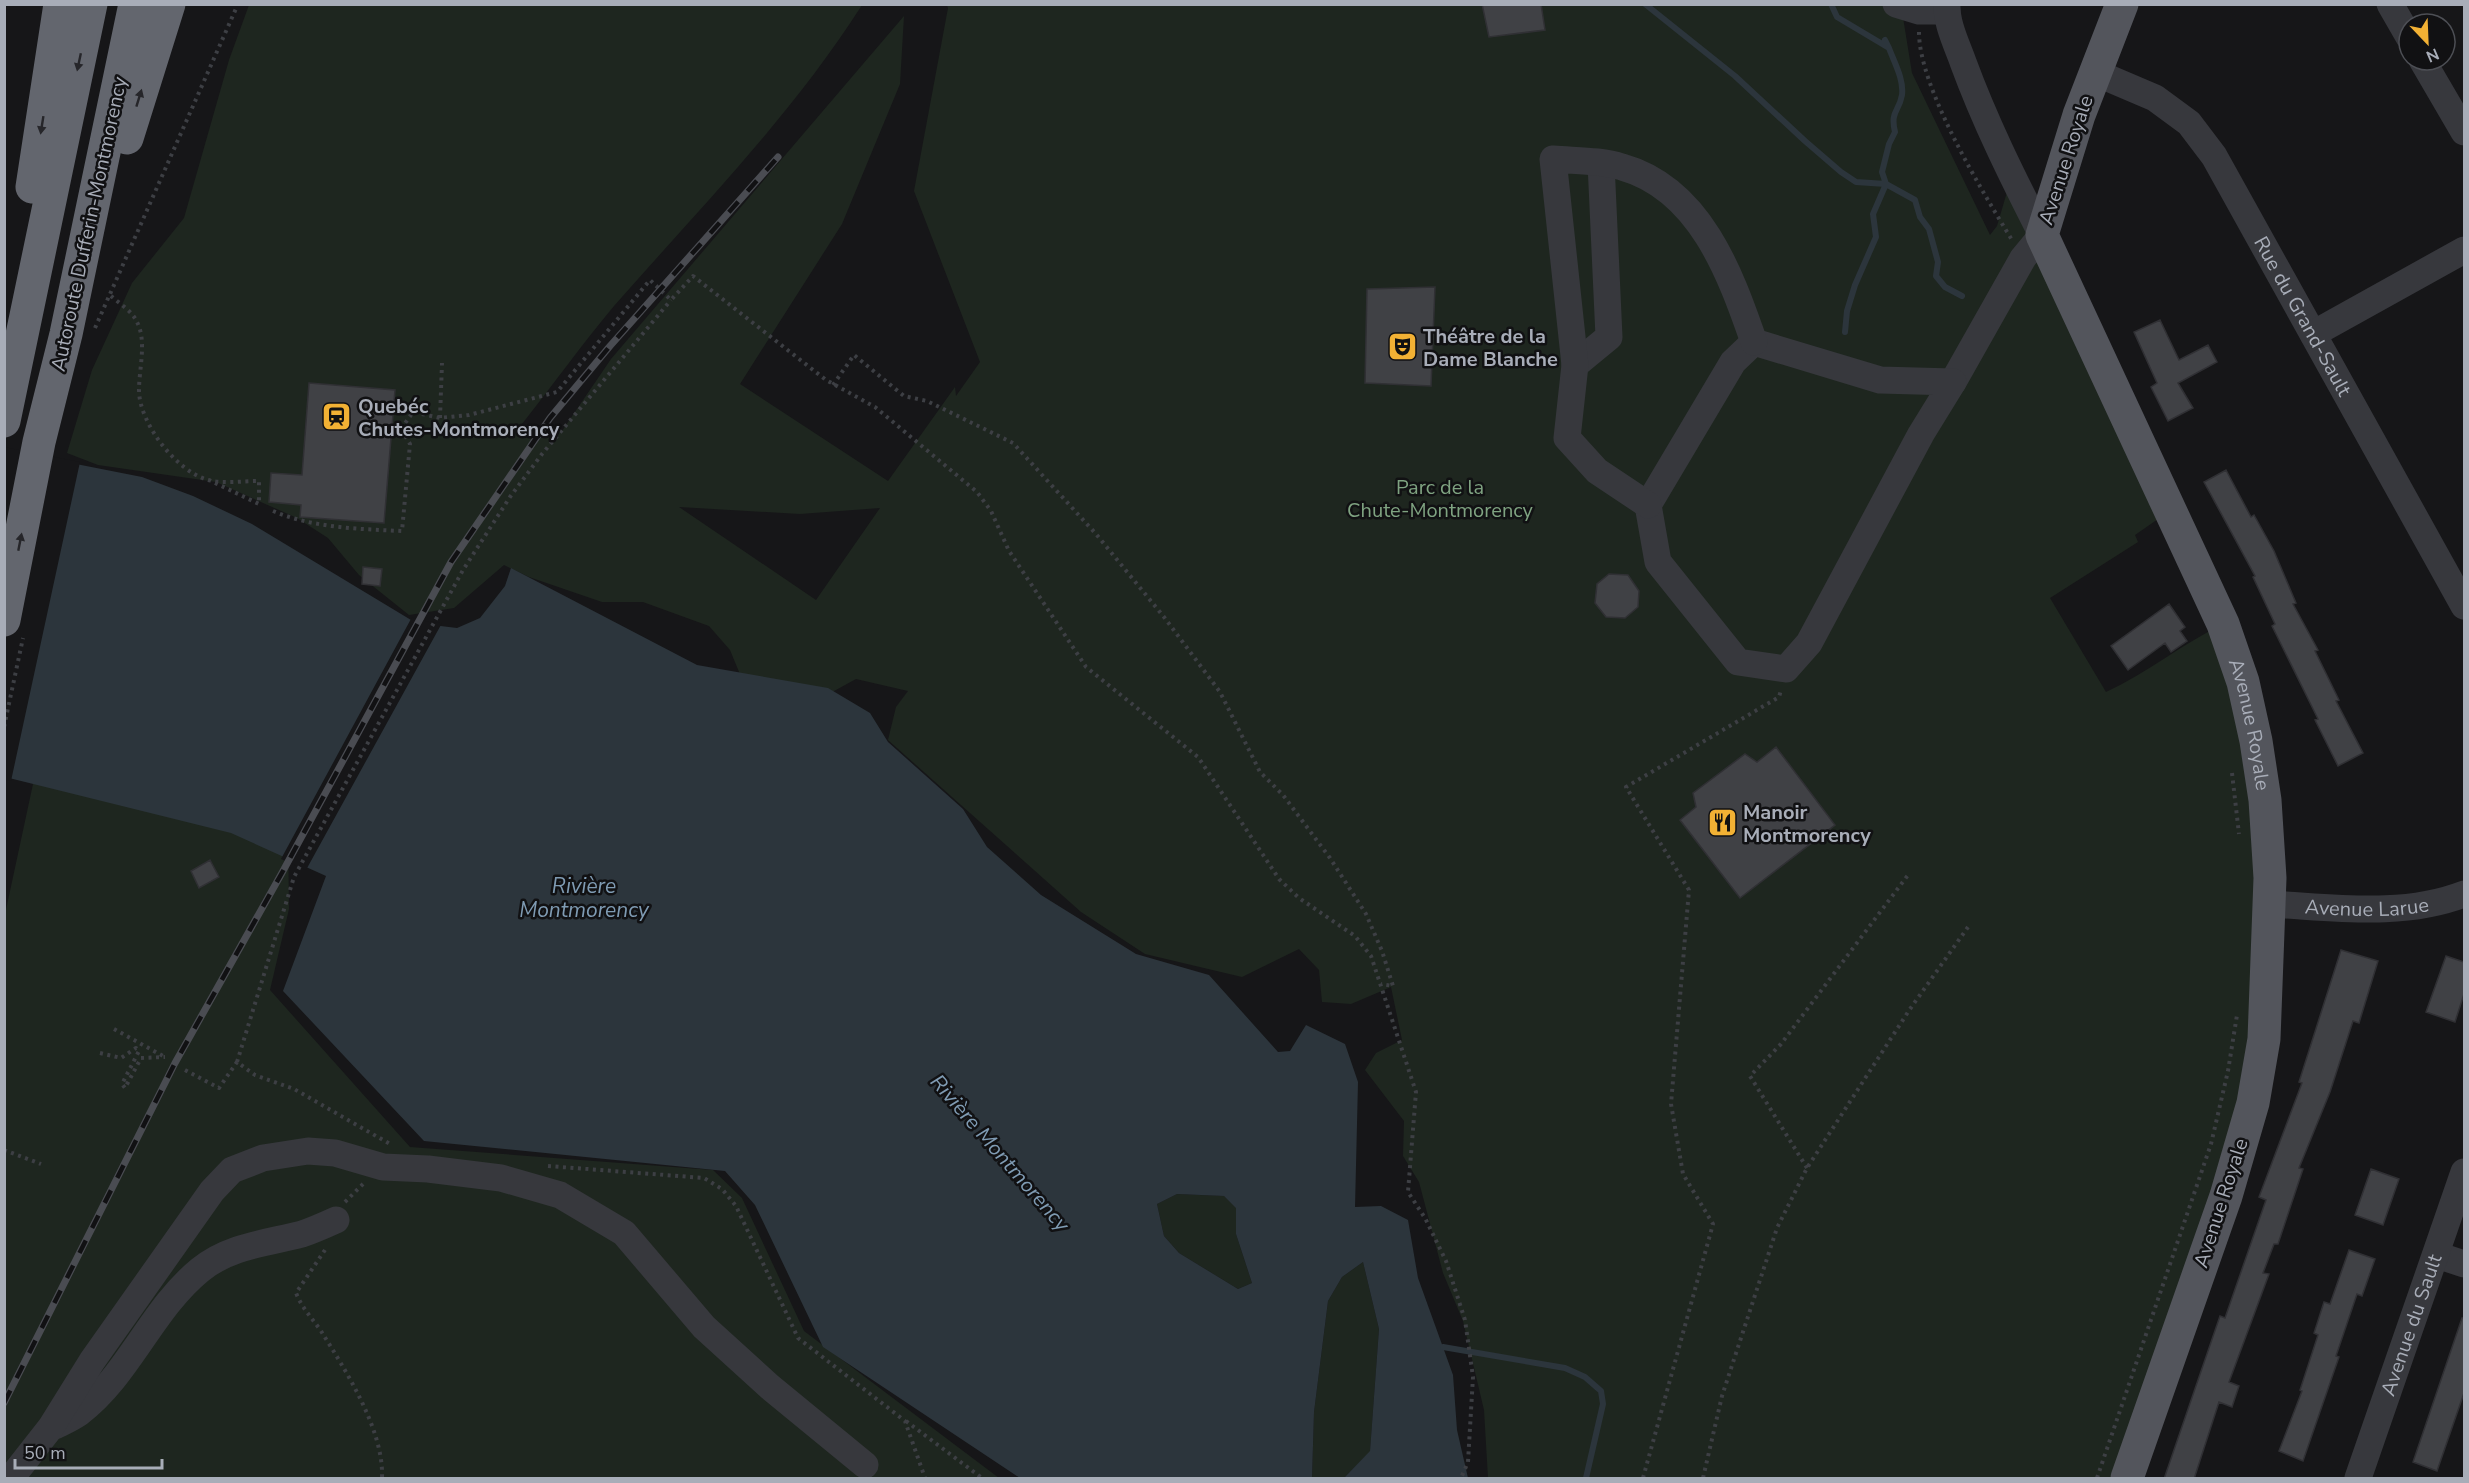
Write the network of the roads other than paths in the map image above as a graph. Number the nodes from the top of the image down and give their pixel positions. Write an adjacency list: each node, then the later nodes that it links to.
1 (60, 4): 19 (highway, one-way to 19)
2 (91, 4): 20 (highway, one-way to 20)
3 (135, 4): 15 (highway, Autoroute Dufferin-Montmorency)
4 (169, 4): 15 (highway, one-way to 4)
5 (2122, 4): 8 (main road, Avenue Royale)
6 (1908, 8): 7 (street)
7 (1947, 8): 12 (street)
8 (2094, 72): 12 (main road, Avenue Royale); 14 (street, Rue du Grand-Sault)
9 (2429, 72): 10 (street)
10 (2464, 132)
11 (1601, 163): 16 (street); 17 (street); 17 (street)
12 (2032, 247): 18 (street); 25 (main road, Avenue Royale)
13 (2464, 250): 14 (street)
14 (2313, 334): 22 (street, Rue du Grand-Sault)
15 (79, 336): 23 (highway, Autoroute Dufferin-Montmorency, one-way to 15)
16 (1754, 342): 18 (street); 21 (street)
17 (1575, 365): 21 (street)
18 (1953, 382): 21 (street)
19 (4, 384)
20 (4, 421)
21 (1648, 505)
22 (2464, 606)
23 (4, 620)
24 (2464, 894): 25 (street, Avenue Larue)
25 (2268, 904): 33 (main road, Avenue Royale)
26 (2464, 1172): 28 (street, Avenue du Sault)
27 (336, 1220): 30 (street)
28 (2437, 1255): 29 (street); 34 (street, Avenue du Sault)
29 (2464, 1264)
30 (51, 1427): 31 (street); 32 (street)
31 (865, 1465)
32 (11, 1479)
33 (2127, 1479)
34 (2358, 1479)

